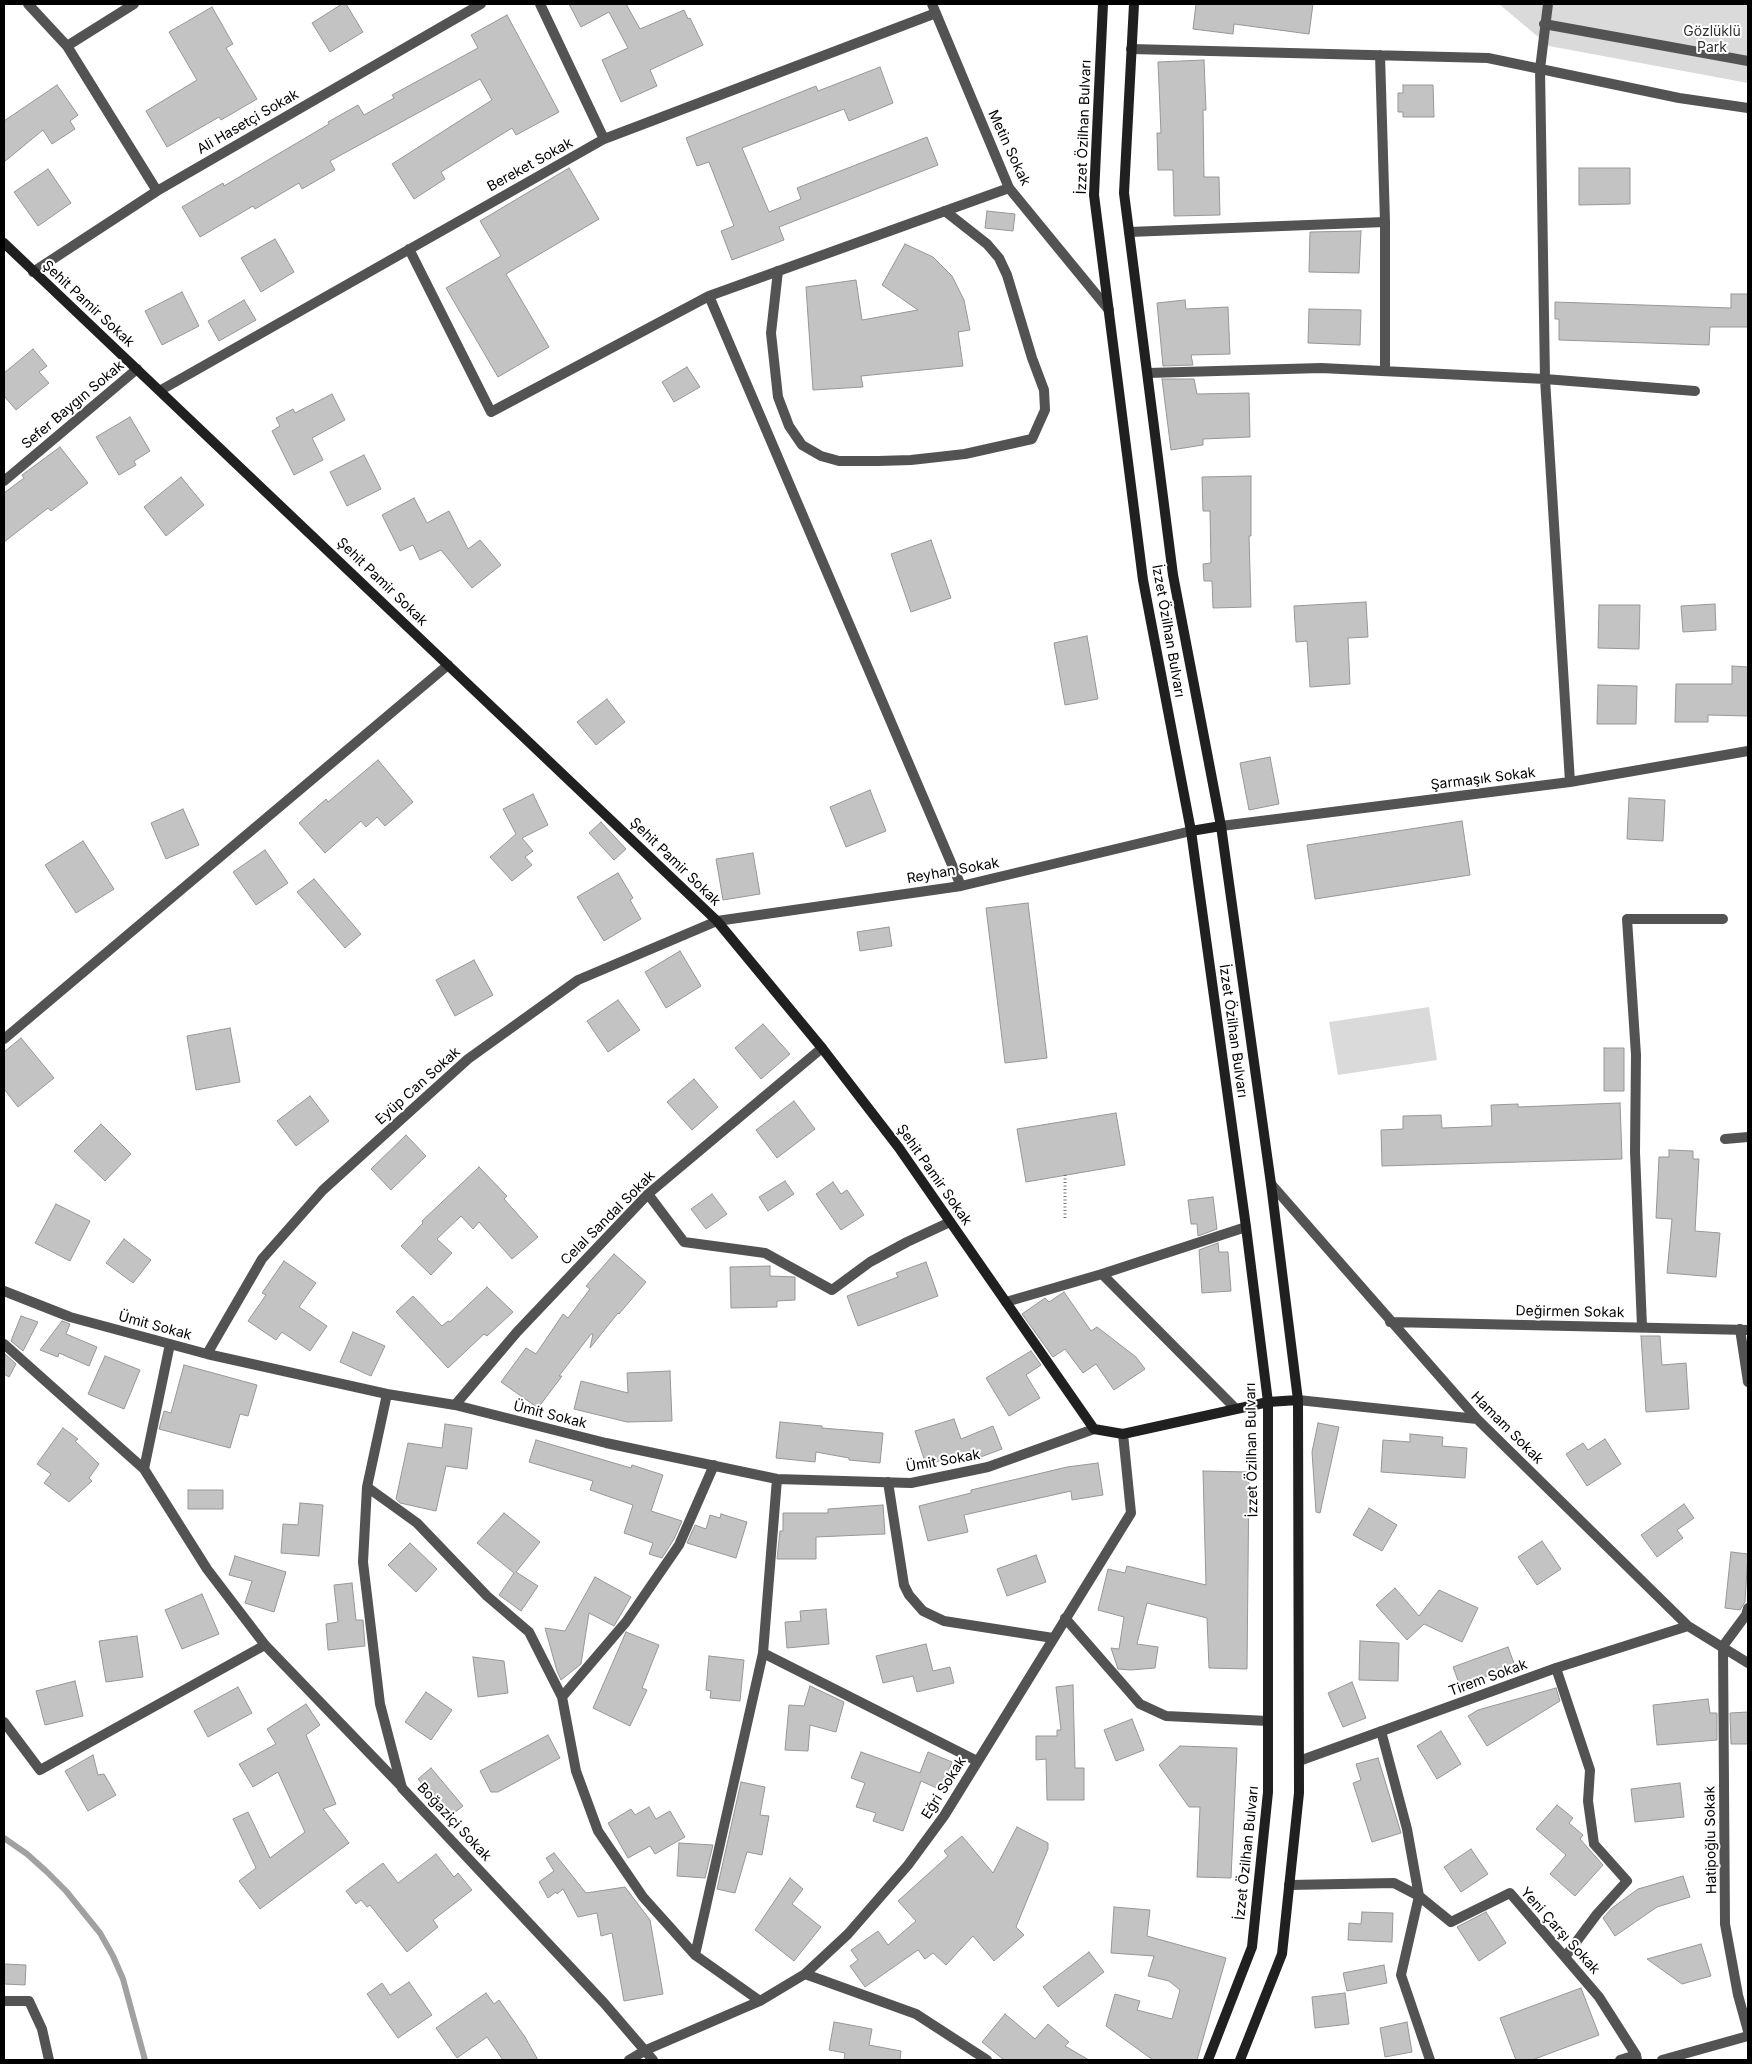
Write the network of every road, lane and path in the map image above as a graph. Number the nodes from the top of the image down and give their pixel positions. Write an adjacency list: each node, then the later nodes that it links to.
1 (28, 4): 10 (street)
2 (134, 4): 10 (street)
3 (481, 4): 18 (street, Ali Hasetçi Sokak)
4 (540, 4): 16 (street)
5 (1103, 4): 27 (main road, İzzet Özilhan Bulvarı)
6 (1134, 4): 11 (main road, İzzet Özilhan Bulvarı)
7 (1548, 4): 9 (street)
8 (934, 8): 16 (street, Bereket Sokak); 17 (street, Metin Sokak)
9 (1544, 24): 13 (street); 14 (street)
10 (67, 46): 18 (street)
11 (1131, 49): 12 (street); 21 (main road, İzzet Özilhan Bulvarı)
12 (1380, 55): 14 (street); 20 (street)
13 (1748, 61)
14 (1540, 69): 15 (street); 31 (street)
15 (1748, 108)
16 (604, 139): 23 (street, Bereket Sokak)
17 (1009, 188): 19 (street); 27 (street, Metin Sokak)
18 (157, 191): 25 (street, Ali Hasetçi Sokak)
19 (944, 211): 24 (street); 24 (street)
20 (1385, 222): 21 (street); 29 (street)
21 (1129, 232): 30 (main road, İzzet Özilhan Bulvarı)
22 (4, 243): 25 (main road, Şehit Pamir Sokak)
23 (409, 249): 26 (street); 32 (street, Bereket Sokak)
24 (778, 271): 26 (street)
25 (33, 272): 28 (main road, Şehit Pamir Sokak)
26 (709, 296): 40 (street)
27 (1109, 310): 39 (main road, İzzet Özilhan Bulvarı)
28 (138, 369): 32 (main road, Şehit Pamir Sokak); 34 (street, Sefer Baygın Sokak)
29 (1385, 371): 30 (street); 31 (street)
30 (1148, 373): 38 (main road, İzzet Özilhan Bulvarı)
31 (1545, 379): 33 (street); 37 (street)
32 (160, 390): 35 (main road, Şehit Pamir Sokak)
33 (1694, 391)
34 (4, 481)
35 (448, 665): 42 (main road, Şehit Pamir Sokak); 43 (street)
36 (1748, 751): 37 (street, Şarmaşık Sokak)
37 (1570, 782): 38 (street, Şarmaşık Sokak)
38 (1221, 826): 39 (main road); 48 (main road, İzzet Özilhan Bulvarı)
39 (1191, 831): 40 (street, Reyhan Sokak); 52 (main road, İzzet Özilhan Bulvarı)
40 (961, 886): 42 (street, Reyhan Sokak)
41 (1723, 919): 57 (street)
42 (717, 920): 44 (main road, Şehit Pamir Sokak); 61 (street, Eyüp Can Sokak)
43 (4, 1039)
44 (822, 1048): 49 (street, Celal Sandal Sokak); 51 (main road, Şehit Pamir Sokak)
45 (1748, 1138): 46 (street)
46 (1725, 1139)
47 (1066, 1175): 50 (path)
48 (1272, 1184): 56 (street, Hamam Sokak); 64 (main road, İzzet Özilhan Bulvarı)
49 (648, 1194): 51 (street); 66 (street, Celal Sandal Sokak)
50 (1065, 1218)
51 (950, 1222): 55 (main road, Şehit Pamir Sokak)
52 (1246, 1227): 53 (street); 65 (main road, İzzet Özilhan Bulvarı)
53 (1102, 1274): 55 (street); 67 (street)
54 (4, 1291): 60 (street, Ümit Sokak)
55 (1006, 1302): 69 (main road, Şehit Pamir Sokak)
56 (1390, 1322): 57 (street, Değirmen Sokak); 68 (street, Hamam Sokak)
57 (1642, 1327): 58 (street, Değirmen Sokak)
58 (1744, 1329): 62 (street)
59 (4, 1344): 72 (street)
60 (170, 1344): 61 (street, Ümit Sokak); 72 (street)
61 (207, 1354): 63 (street, Ümit Sokak)
62 (1748, 1382)
63 (387, 1394): 66 (street, Ümit Sokak); 75 (street, Boğaziçi Sokak)
64 (1298, 1400): 65 (main road); 68 (street); 89 (main road, İzzet Özilhan Bulvarı)
65 (1268, 1402): 67 (main road); 86 (main road, İzzet Özilhan Bulvarı)
66 (455, 1405): 71 (street, Ümit Sokak)
67 (1236, 1409): 70 (main road)
68 (1477, 1419): 78 (street, Hamam Sokak)
69 (1094, 1429): 70 (main road); 74 (street, Ümit Sokak)
70 (1123, 1434): 77 (street, Eğri Sokak)
71 (714, 1465): 73 (street, Ümit Sokak); 85 (street)
72 (144, 1469): 80 (street)
73 (777, 1479): 74 (street, Ümit Sokak); 82 (street)
74 (888, 1482): 79 (street)
75 (367, 1487): 85 (street); 91 (street, Boğaziçi Sokak)
76 (1748, 1608): 81 (street)
77 (1065, 1618): 79 (street, Eğri Sokak); 86 (street)
78 (1688, 1626): 81 (street, Hamam Sokak); 84 (street, Tirem Sokak)
79 (1052, 1638): 90 (street, Eğri Sokak)
80 (264, 1645): 87 (street); 91 (street)
81 (1723, 1646): 83 (street, Hamam Sokak); 99 (street, Hatipoğlu Sokak)
82 (763, 1652): 90 (street); 94 (street)
83 (1748, 1664)
84 (1556, 1668): 88 (street, Tirem Sokak); 95 (street)
85 (562, 1697): 94 (street)
86 (1268, 1721): 107 (main road, İzzet Özilhan Bulvarı)
87 (4, 1722)
88 (1382, 1732): 89 (street, Tirem Sokak); 93 (street)
89 (1298, 1760): 92 (main road, İzzet Özilhan Bulvarı)
90 (977, 1761): 96 (street, Eğri Sokak)
91 (402, 1788): 101 (street, Boğaziçi Sokak)
92 (1289, 1884): 93 (street, Yeni Çarşı Sokak); 108 (main road, İzzet Özilhan Bulvarı)
93 (1419, 1896): 95 (street, Yeni Çarşı Sokak); 109 (street)
94 (695, 1955): 98 (street)
95 (1565, 1957): 102 (street, Yeni Çarşı Sokak)
96 (805, 1974): 98 (street, Eğri Sokak); 106 (street)
97 (4, 2001): 103 (street)
98 (760, 2001): 101 (street, Eğri Sokak)
99 (1748, 2031)
100 (1748, 2036): 111 (street)
101 (646, 2050): 104 (street, Eğri Sokak); 105 (street, Boğaziçi Sokak)
102 (1637, 2058): 110 (street)
103 (49, 2060)
104 (629, 2060)
105 (653, 2060)
106 (987, 2060)
107 (1208, 2060)
108 (1240, 2060)
109 (1430, 2060)
110 (1620, 2060)
111 (1662, 2060)

